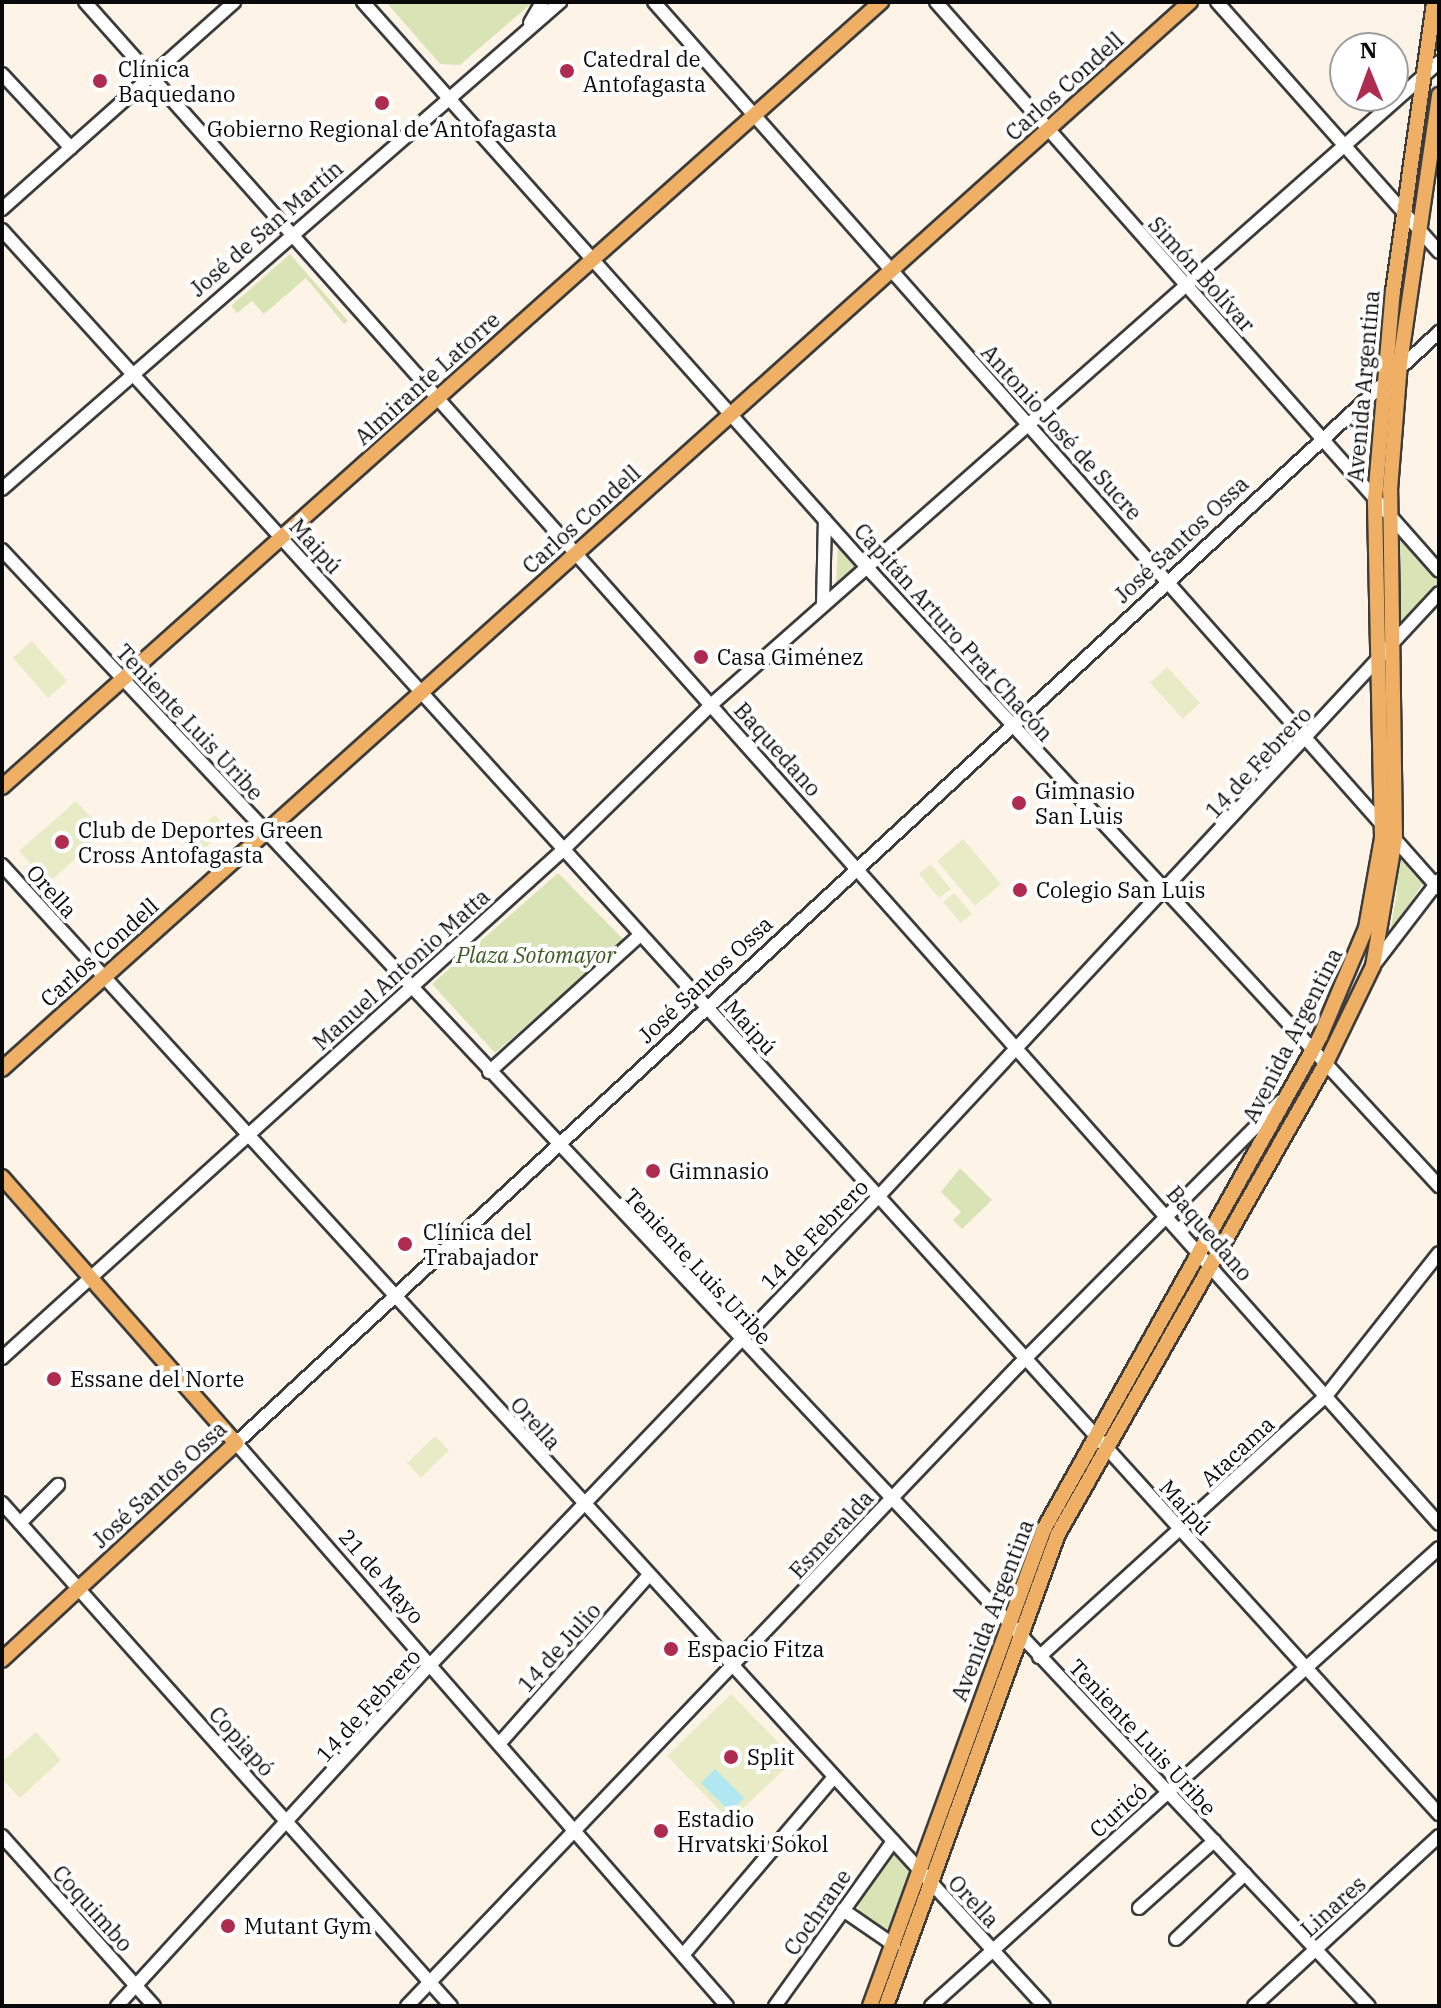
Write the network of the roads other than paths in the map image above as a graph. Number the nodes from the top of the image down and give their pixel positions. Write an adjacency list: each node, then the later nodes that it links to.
1 (85, 2): 16 (street, Baquedano)
2 (234, 2): 16 (street)
3 (363, 2): 18 (street, Capitán Arturo Prat Chacón)
4 (542, 2): 12 (street)
5 (560, 2): 12 (street, José de San Martín)
6 (654, 2): 19 (street, Antonio José de Sucre)
7 (881, 2): 19 (main road, Almirante Latorre)
8 (936, 2): 20 (street, Simón Bolívar)
9 (1190, 2): 20 (main road, Carlos Condell)
10 (1217, 2): 21 (street)
11 (1434, 2): 14 (main road, Avenida Argentina)
12 (524, 32): 18 (street, José de San Martín)
13 (1439, 62): 14 (street, Manuel Antonio Matta)
14 (1426, 73): 21 (street, Manuel Antonio Matta); 24 (main road, Avenida Argentina)
15 (2, 74): 22 (street)
16 (151, 76): 22 (street); 27 (street, Baquedano)
17 (1439, 95): 25 (main road, Avenida Argentina)
18 (448, 97): 27 (street, José de San Martín); 29 (street, Capitán Arturo Prat Chacón)
19 (754, 115): 29 (main road, Almirante Latorre); 30 (street, Antonio José de Sucre)
20 (1047, 130): 30 (main road, Carlos Condell); 31 (street, Simón Bolívar)
21 (1345, 146): 24 (street); 31 (street, Manuel Antonio Matta)
22 (71, 148): 23 (street)
23 (2, 209)
24 (1407, 215): 25 (street); 35 (main road, Avenida Argentina)
25 (1419, 229): 28 (street); 33 (main road, Avenida Argentina)
26 (2, 230): 34 (street, Maipú)
27 (290, 232): 34 (street, José de San Martín); 36 (street, Baquedano)
28 (1439, 252)
29 (592, 259): 36 (main road, Almirante Latorre); 37 (street, Capitán Arturo Prat Chacón)
30 (892, 270): 37 (main road, Carlos Condell); 38 (street, Antonio José de Sucre)
31 (1187, 286): 38 (street, Manuel Antonio Matta); 39 (street, Simón Bolívar)
32 (1439, 332): 33 (street, José Santos Ossa)
33 (1400, 363): 35 (street, José Santos Ossa); 42 (main road, Avenida Argentina)
34 (131, 372): 40 (street, José de San Martín); 44 (street, Maipú)
35 (1386, 380): 39 (street, José Santos Ossa); 41 (main road, Avenida Argentina)
36 (438, 397): 44 (main road, Almirante Latorre); 46 (street, Baquedano)
37 (731, 414): 43 (street, Capitán Arturo Prat Chacón); 46 (main road, Carlos Condell)
38 (1030, 426): 47 (street, Manuel Antonio Matta); 49 (street, Antonio José de Sucre)
39 (1322, 439): 41 (street, Simón Bolívar); 49 (street, José Santos Ossa)
40 (2, 489)
41 (1375, 499): 42 (street, Simón Bolívar); 53 (main road, Avenida Argentina)
42 (1390, 516): 48 (street, Simón Bolívar); 52 (main road, Avenida Argentina)
43 (825, 520): 47 (street, Capitán Arturo Prat Chacón); 51 (street)
44 (281, 538): 54 (main road, Almirante Latorre); 55 (street, Maipú)
45 (2, 550): 54 (street, Teniente Luis Uribe)
46 (577, 553): 55 (main road, Carlos Condell); 56 (street, Baquedano)
47 (870, 570): 51 (street, Manuel Antonio Matta); 57 (street, Capitán Arturo Prat Chacón)
48 (1439, 571)
49 (1168, 582): 57 (street, José Santos Ossa); 58 (street, Antonio José de Sucre)
50 (1439, 593): 52 (street, 14 de Febrero)
51 (823, 605): 56 (street, Manuel Antonio Matta)
52 (1390, 646): 53 (street, 14 de Febrero); 62 (main road, Avenida Argentina)
53 (1379, 662): 58 (street, 14 de Febrero); 60 (main road, Avenida Argentina)
54 (123, 679): 59 (main road, Almirante Latorre); 61 (street, Teniente Luis Uribe)
55 (421, 692): 61 (main road, Carlos Condell); 63 (street, Maipú)
56 (712, 704): 63 (street, Manuel Antonio Matta); 65 (street, Baquedano)
57 (1012, 725): 65 (street, José Santos Ossa); 67 (street, Capitán Arturo Prat Chacón)
58 (1307, 739): 60 (street, Antonio José de Sucre); 67 (street, 14 de Febrero)
59 (2, 787)
60 (1382, 824): 62 (street, Antonio José de Sucre); 74 (main road, Avenida Argentina)
61 (265, 832): 70 (main road, Carlos Condell); 71 (street, Teniente Luis Uribe)
62 (1395, 839): 66 (street, Antonio José de Sucre); 69 (main road, Avenida Argentina)
63 (562, 851): 68 (street, Maipú); 71 (street, Manuel Antonio Matta)
64 (2, 865): 70 (street, Orella)
65 (858, 868): 72 (street, José Santos Ossa); 73 (street, Baquedano)
66 (1438, 884): 69 (street)
67 (1165, 891): 73 (street, 14 de Febrero); 74 (street, Capitán Arturo Prat Chacón)
68 (640, 935): 72 (street, Maipú); 77 (street)
69 (1373, 966): 75 (main road, Avenida Argentina)
70 (103, 978): 76 (main road, Carlos Condell); 79 (street, Orella)
71 (410, 988): 77 (street, Teniente Luis Uribe); 79 (street, Manuel Antonio Matta)
72 (707, 1008): 80 (street, José Santos Ossa); 83 (street, Maipú)
73 (1017, 1046): 83 (street, 14 de Febrero); 84 (street, Baquedano)
74 (1312, 1051): 75 (street, Capitán Arturo Prat Chacón); 78 (main road, Avenida Argentina)
75 (1325, 1065): 82 (street, Capitán Arturo Prat Chacón); 86 (main road, Avenida Argentina)
76 (2, 1069)
77 (489, 1072): 80 (street, Teniente Luis Uribe)
78 (1289, 1094): 84 (street, Esmeralda); 86 (main road, Avenida Argentina)
79 (247, 1135): 87 (street, Manuel Antonio Matta); 88 (street, Orella)
80 (558, 1145): 88 (street, José Santos Ossa); 89 (street, Teniente Luis Uribe)
81 (2, 1177): 87 (main road, 21 de Mayo)
82 (1439, 1186)
83 (878, 1197): 89 (street, 14 de Febrero); 91 (street, Maipú)
84 (1167, 1214): 86 (street, Baquedano); 91 (street, Esmeralda)
85 (1439, 1253): 92 (street, Atacama)
86 (1205, 1257): 92 (street, Baquedano); 93 (main road, Avenida Argentina); 95 (main road, Avenida Argentina)
87 (90, 1278): 90 (street, Manuel Antonio Matta); 94 (main road, 21 de Mayo)
88 (395, 1296): 94 (street, José Santos Ossa); 99 (street, Orella)
89 (740, 1339): 97 (street, Teniente Luis Uribe); 99 (street, 14 de Febrero)
90 (2, 1358)
91 (1025, 1359): 93 (street, Maipú); 97 (street, Esmeralda)
92 (1326, 1396): 101 (street, Baquedano); 102 (street, Atacama)
93 (1094, 1436): 95 (street, Maipú); 106 (main road, Avenida Argentina)
94 (236, 1443): 105 (main road, José Santos Ossa); 110 (street, 21 de Mayo)
95 (1106, 1448): 102 (street, Maipú); 107 (main road, Avenida Argentina)
96 (58, 1485): 100 (street)
97 (891, 1500): 106 (street, Teniente Luis Uribe); 111 (street, Esmeralda)
98 (2, 1503): 100 (street, Copiapó)
99 (584, 1506): 104 (street, Orella); 110 (street, 14 de Febrero)
100 (20, 1523): 105 (street, Copiapó)
101 (1439, 1524)
102 (1180, 1530): 108 (street, Atacama); 112 (street, Maipú)
103 (1439, 1548): 112 (street, Curicó)
104 (648, 1576): 111 (street, Orella); 113 (street, 14 de Julio)
105 (80, 1588): 109 (main road, José Santos Ossa); 117 (street, Copiapó)
106 (1007, 1623): 107 (street, Teniente Luis Uribe); 124 (main road, Avenida Argentina)
107 (1018, 1635): 108 (street, Teniente Luis Uribe); 124 (main road, Avenida Argentina)
108 (1039, 1657): 115 (street, Teniente Luis Uribe)
109 (2, 1660)
110 (430, 1665): 113 (street, 21 de Mayo); 117 (street, 14 de Febrero)
111 (734, 1668): 114 (street, Orella); 118 (street, Esmeralda)
112 (1306, 1668): 115 (street, Curicó); 116 (street, Maipú)
113 (499, 1744): 118 (street, 21 de Mayo)
114 (834, 1777): 121 (street, Orella); 131 (street)
115 (1167, 1792): 122 (street, Teniente Luis Uribe); 130 (street, Curicó)
116 (1439, 1814)
117 (289, 1823): 132 (street, Copiapó); 133 (street, 14 de Febrero)
118 (575, 1832): 131 (street, 21 de Mayo); 132 (street, Esmeralda)
119 (2, 1836): 133 (street, Coquimbo)
120 (1439, 1836): 129 (street, Linares)
121 (893, 1841): 124 (street, Orella); 126 (street, Cochrane)
122 (1214, 1841): 123 (street, Teniente Luis Uribe); 125 (street)
123 (1245, 1874): 127 (street); 129 (street, Teniente Luis Uribe)
124 (926, 1878): 128 (main road, Avenida Argentina); 130 (street, Orella); 141 (main road, Avenida Argentina)
125 (1139, 1908)
126 (843, 1910): 128 (street); 139 (street, Cochrane)
127 (1176, 1939)
128 (894, 1945): 140 (main road, Avenida Argentina)
129 (1316, 1949): 144 (street, Linares); 145 (street, Teniente Luis Uribe)
130 (992, 1950): 142 (street, Curicó); 143 (street, Orella)
131 (683, 1955): 138 (street, 21 de Mayo)
132 (429, 1982): 136 (street, Esmeralda); 137 (street, Copiapó)
133 (136, 1985): 134 (street, 14 de Febrero); 135 (street, Coquimbo)
134 (117, 2006)
135 (154, 2006)
136 (407, 2006)
137 (451, 2006)
138 (727, 2006)
139 (775, 2006)
140 (870, 2006)
141 (886, 2006)
142 (931, 2006)
143 (1044, 2006)
144 (1254, 2006)
145 (1369, 2006)

